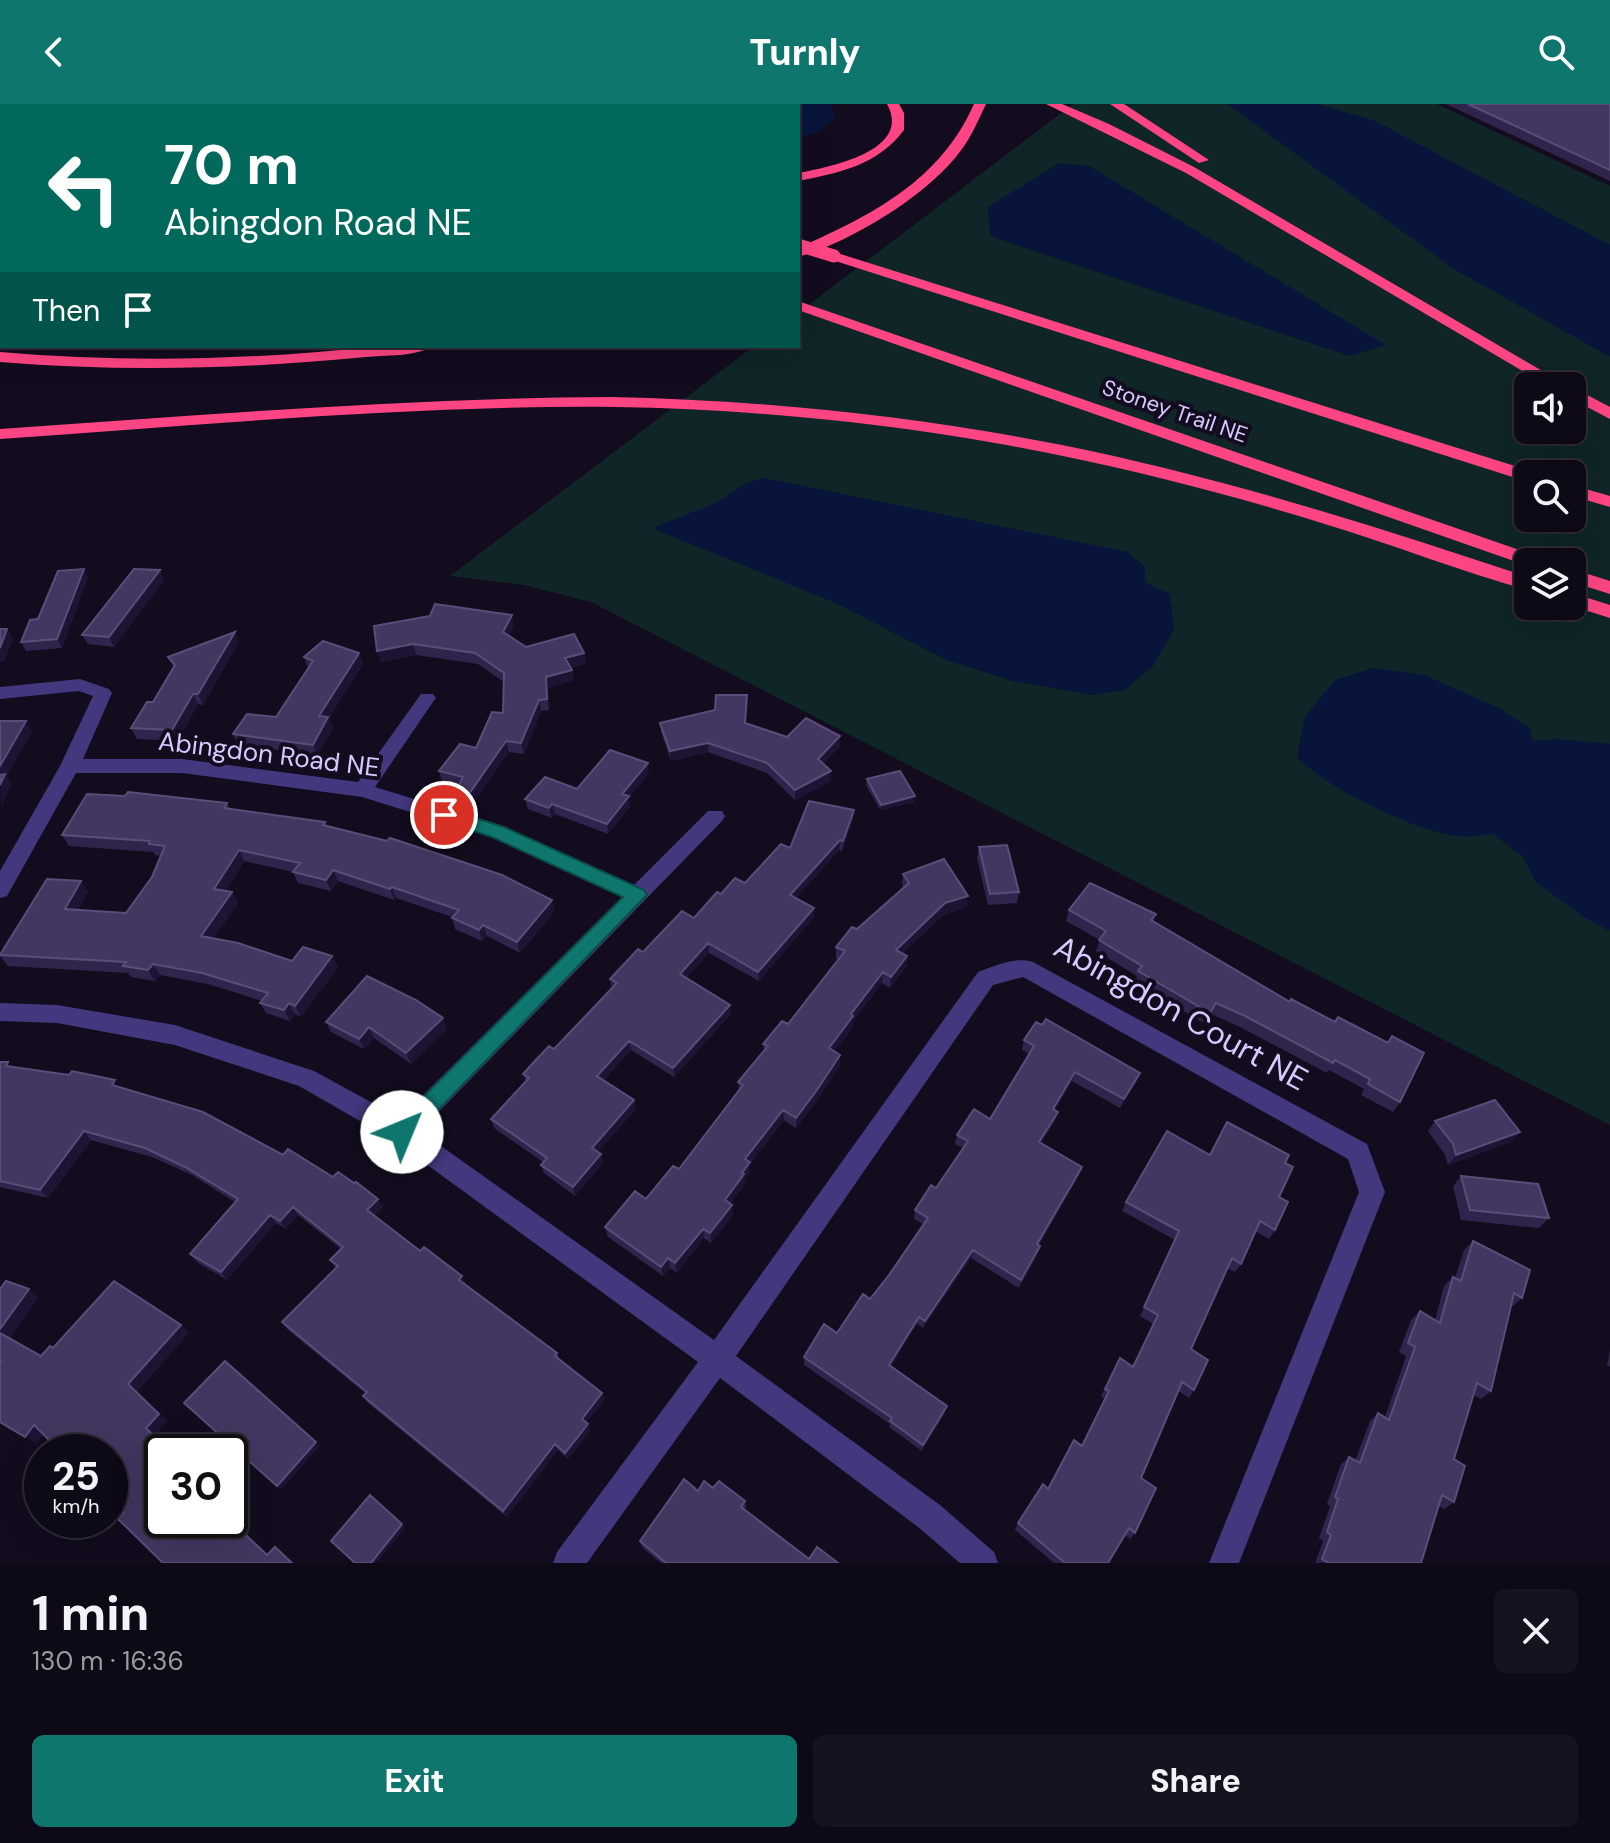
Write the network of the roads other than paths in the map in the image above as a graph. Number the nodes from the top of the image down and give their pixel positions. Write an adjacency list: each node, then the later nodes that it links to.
1 (893, 104): 5 (highway)
2 (980, 104): 7 (highway)
3 (1052, 104): 11 (highway)
4 (1116, 104): 12 (highway)
5 (800, 176)
6 (800, 246): 16 (highway, Stoney Trail NE, bridge)
7 (800, 252)
8 (800, 306): 19 (highway, Stoney Trail NE)
9 (406, 348): 10 (highway)
10 (0, 357)
11 (1536, 372)
12 (1541, 372)
13 (1586, 400): 14 (highway)
14 (1610, 414)
15 (0, 434): 20 (highway)
16 (1514, 472)
17 (1586, 494): 18 (highway)
18 (1610, 502)
19 (1514, 554)
20 (1514, 580)
21 (1586, 580): 22 (highway)
22 (1610, 588)
23 (1586, 604): 24 (highway)
24 (1610, 612)
25 (0, 693): 27 (street)
26 (427, 698): 28 (street)
27 (70, 766): 28 (street, Abingdon Road NE); 30 (street)
28 (363, 790): 31 (street, Abingdon Road NE)
29 (715, 816): 31 (street)
30 (0, 890)
31 (637, 895): 33 (street)
32 (0, 1012): 33 (street)
33 (402, 1132): 34 (street)
34 (717, 1359): 35 (street, Abingdon Court NE); 36 (street); 37 (street, Abingdon Court NE)
35 (568, 1563)
36 (983, 1563)
37 (1224, 1563)

